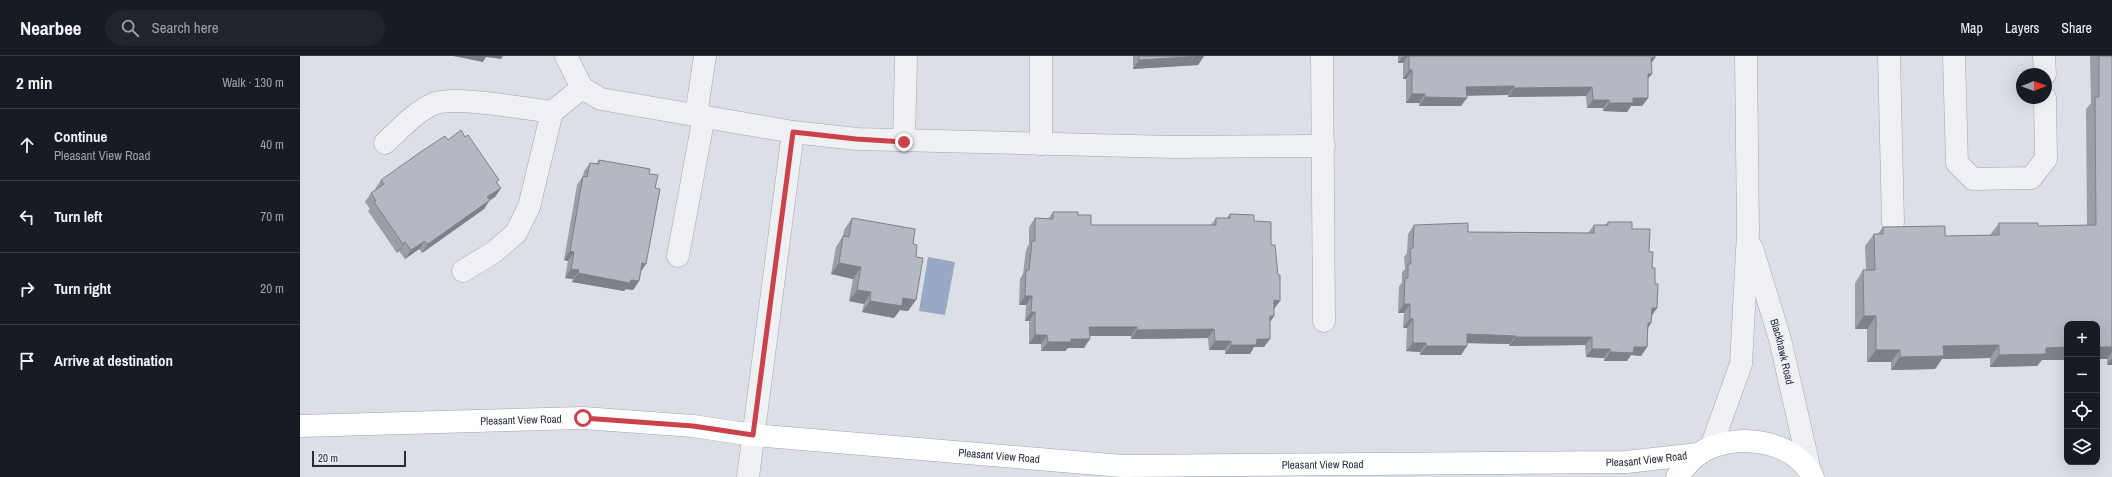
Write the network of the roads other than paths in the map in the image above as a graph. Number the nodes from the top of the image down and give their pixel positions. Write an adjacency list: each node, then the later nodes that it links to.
1 (566, 56): 11 (street)
2 (705, 56): 14 (street)
3 (1041, 56): 18 (street)
4 (1322, 56): 19 (street)
5 (1746, 56): 21 (street, Blackhawk Road)
6 (1889, 56): 20 (street)
7 (1954, 56): 12 (street)
8 (2044, 56): 10 (street)
9 (906, 59): 17 (street)
10 (2045, 68)
11 (582, 88): 13 (street); 14 (street)
12 (2045, 104)
13 (552, 112): 16 (street); 23 (street)
14 (700, 116): 15 (street); 22 (street)
15 (793, 132): 17 (street); 26 (street)
16 (385, 142)
17 (904, 142): 18 (street)
18 (1042, 144): 19 (street)
19 (1324, 146): 24 (street)
20 (1893, 223)
21 (1748, 233): 27 (street, Blackhawk Road); 28 (street, Blackhawk Road)
22 (678, 256)
23 (463, 271)
24 (1324, 321)
25 (300, 426): 26 (main road, Pleasant View Road)
26 (753, 435): 27 (main road, Pleasant View Road); 29 (street)
27 (1705, 450): 28 (main road, Pleasant View Road); 30 (main road)
28 (1812, 474)
29 (748, 477)
30 (1677, 477)

